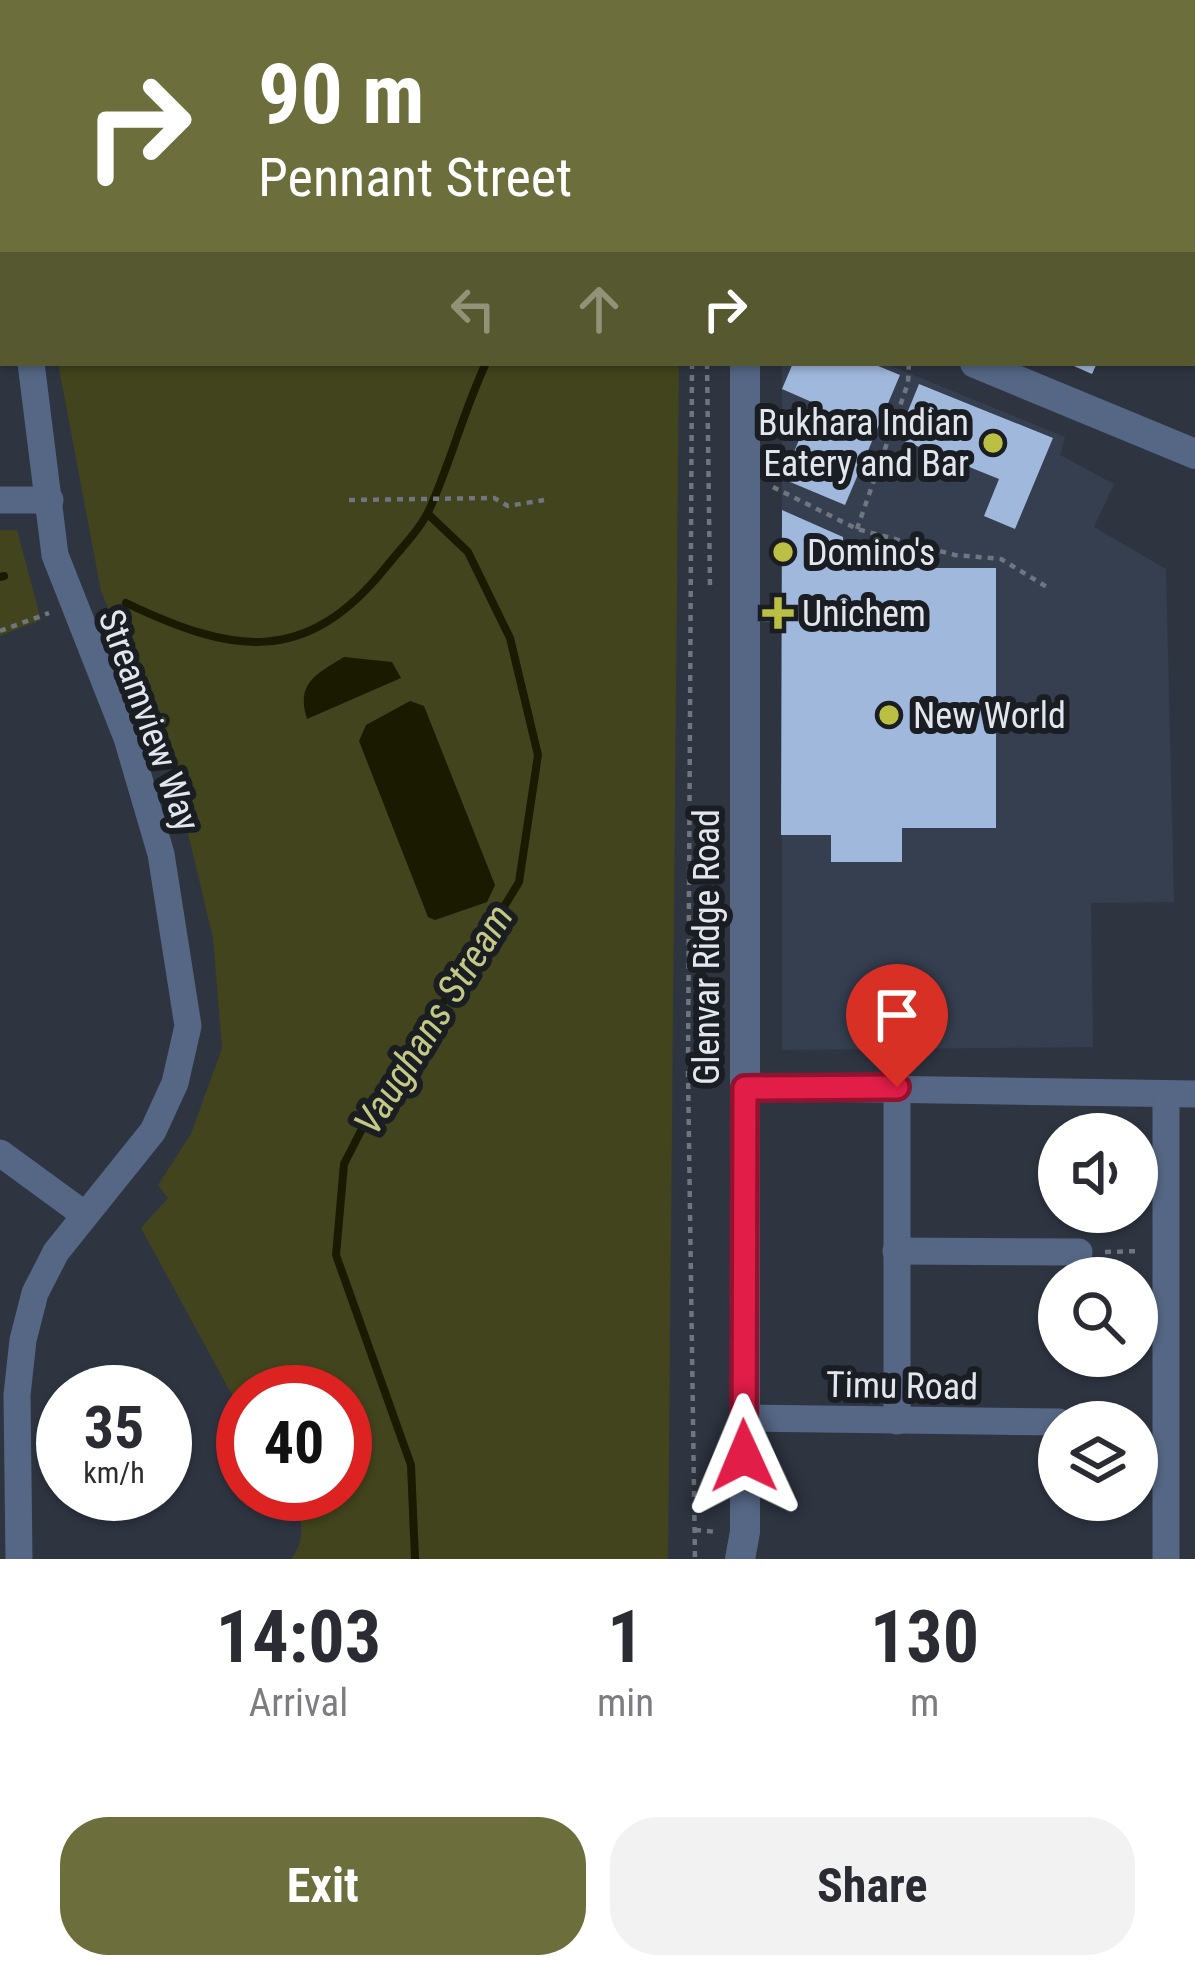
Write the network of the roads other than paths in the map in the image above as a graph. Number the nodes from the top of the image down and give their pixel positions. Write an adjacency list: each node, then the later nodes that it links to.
1 (31, 366): 6 (street, Streamview Way)
2 (745, 366): 7 (street, Glenvar Ridge Road)
3 (982, 366): 4 (street)
4 (1195, 454)
5 (0, 500): 6 (street)
6 (50, 500): 13 (street, Streamview Way)
7 (746, 613): 8 (lane); 10 (street, Glenvar Ridge Road)
8 (782, 616)
9 (897, 1087): 10 (street); 11 (street); 14 (street)
10 (745, 1088): 17 (street, Glenvar Ridge Road)
11 (1181, 1094): 16 (street)
12 (0, 1153): 13 (street)
13 (86, 1215): 22 (street, Streamview Way)
14 (896, 1251): 15 (street); 18 (street)
15 (1079, 1252)
16 (1153, 1401)
17 (744, 1418): 18 (street, Timu Road); 21 (street, Glenvar Ridge Road)
18 (897, 1421): 19 (street, Timu Road)
19 (1038, 1423)
20 (1158, 1487): 23 (street)
21 (739, 1546)
22 (19, 1559)
23 (1166, 1559)

